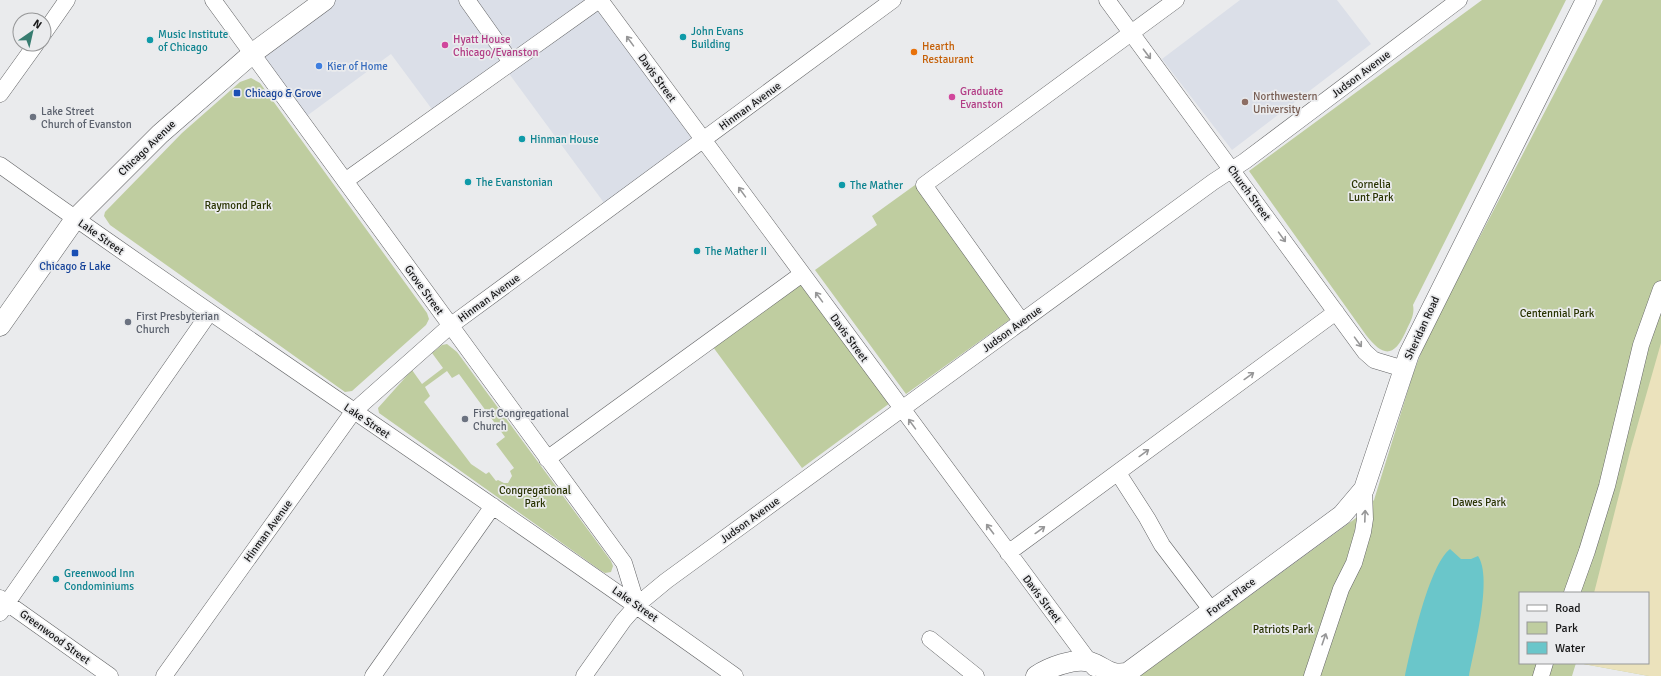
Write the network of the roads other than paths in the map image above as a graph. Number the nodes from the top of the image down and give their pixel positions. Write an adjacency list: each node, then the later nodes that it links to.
1 (67, 0): 11 (street)
2 (213, 0): 14 (street, Grove Street)
3 (325, 0): 14 (main road, Chicago Avenue)
4 (467, 0): 15 (street)
5 (599, 0): 15 (street); 17 (street, Davis Street, one-way to 5)
6 (893, 0): 17 (street, Hinman Avenue)
7 (1107, 0): 12 (street, Church Street)
8 (1176, 0): 12 (street)
9 (1459, 0): 19 (street, Judson Avenue)
10 (1586, 0): 29 (main road, Sheridan Road)
11 (52, 22)
12 (1131, 33): 19 (street, Church Street, one-way to 19); 26 (street)
13 (30, 52): 16 (street)
14 (253, 53): 20 (street, Grove Street); 21 (main road, Chicago Avenue)
15 (512, 62): 20 (street)
16 (0, 94)
17 (703, 140): 22 (street, Davis Street, one-way to 17); 28 (street, Hinman Avenue)
18 (0, 165): 21 (street, Lake Street)
19 (1232, 169): 25 (street, Church Street, one-way to 25); 26 (street, Judson Avenue)
20 (345, 181): 28 (street, Grove Street)
21 (76, 219): 24 (street, Lake Street); 27 (main road, Chicago Avenue)
22 (802, 274): 30 (street, Davis Street, one-way to 22); 32 (street)
23 (1661, 289): 37 (street)
24 (210, 312): 31 (street, Lake Street); 38 (street)
25 (1336, 312): 29 (street, Church Street, one-way to 29); 33 (street, one-way to 25)
26 (1022, 322): 30 (street, Judson Avenue)
27 (0, 326)
28 (450, 326): 31 (street, Hinman Avenue); 32 (street, Grove Street)
29 (1404, 369): 34 (main road, Sheridan Road)
30 (902, 409): 36 (street, Davis Street, one-way to 30); 39 (street, Judson Avenue)
31 (353, 412): 35 (street, Lake Street); 45 (street, Hinman Avenue)
32 (547, 459): 39 (street, Grove Street)
33 (1118, 472): 36 (street, one-way to 33); 40 (street)
34 (1364, 489): 40 (main road, Forest Place); 51 (street, Sheridan Road, one-way to 34)
35 (493, 506): 39 (street, Lake Street); 46 (street)
36 (1008, 553): 43 (street, Davis Street)
37 (1572, 592)
38 (2, 605): 44 (street, Greenwood Street)
39 (637, 605): 47 (street, Judson Avenue); 48 (street, Lake Street)
40 (1212, 611): 43 (main road, Forest Place)
41 (930, 639): 49 (street)
42 (1546, 664): 52 (street)
43 (1094, 668): 50 (main road)
44 (110, 676)
45 (164, 676)
46 (373, 676)
47 (584, 676)
48 (735, 676)
49 (976, 676)
50 (1036, 676)
51 (1312, 676)
52 (1542, 676)

